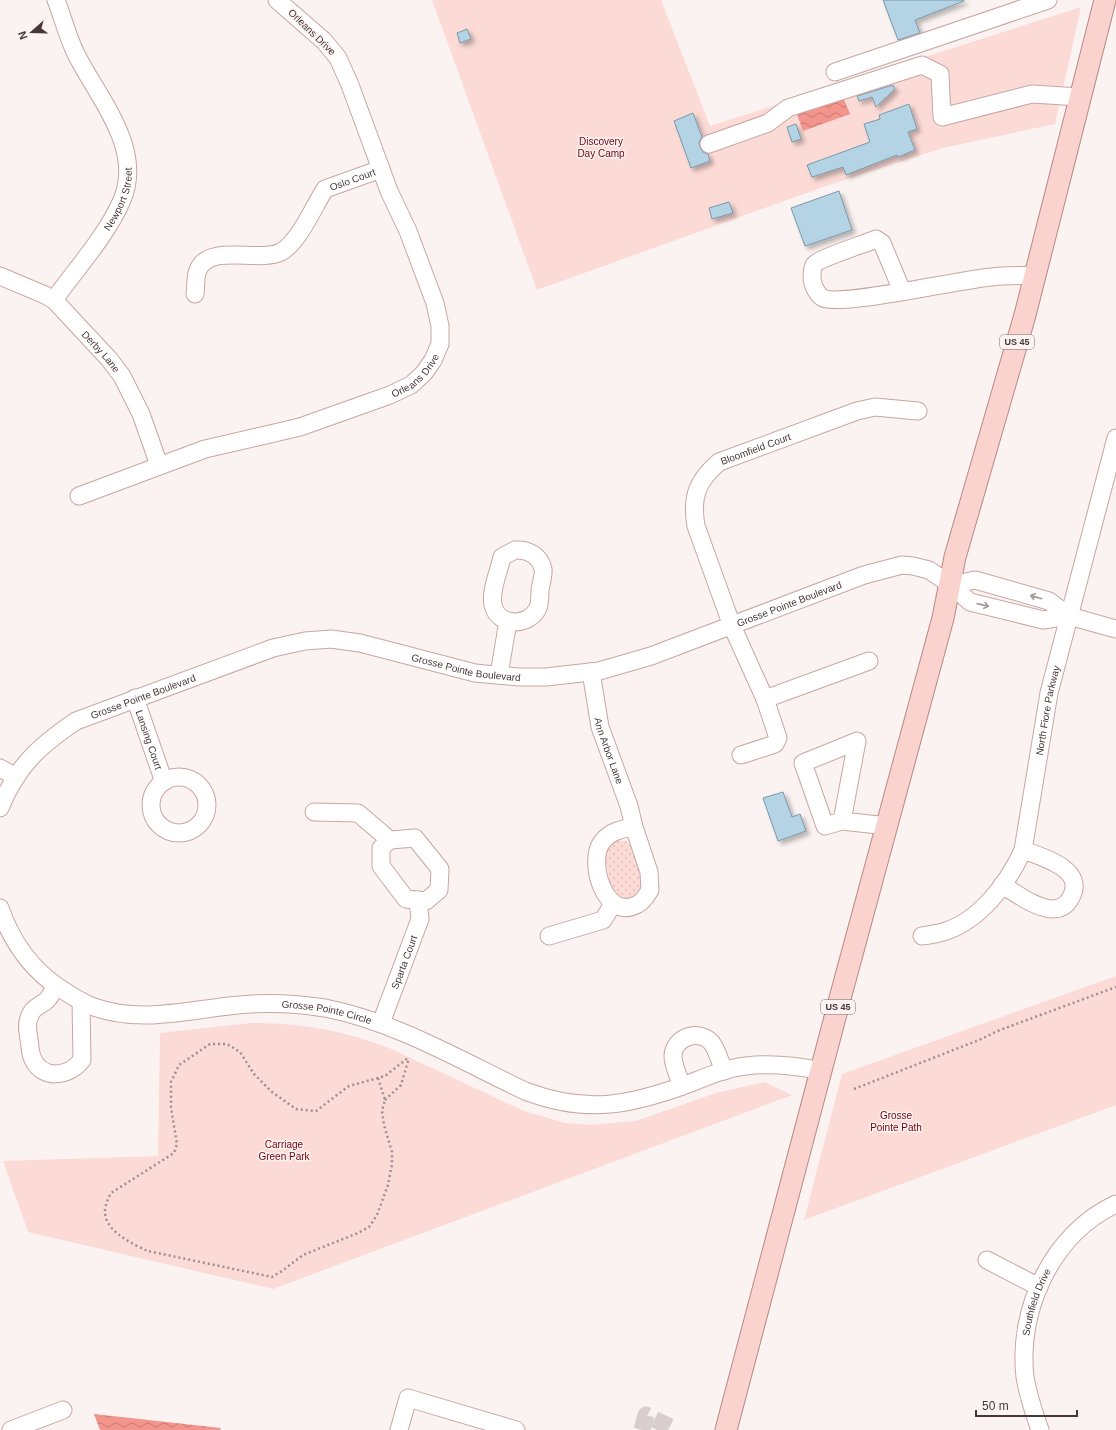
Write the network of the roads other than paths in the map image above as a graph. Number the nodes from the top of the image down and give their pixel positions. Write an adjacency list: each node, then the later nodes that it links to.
1 (56, 0): 13 (street, Newport Street)
2 (277, 0): 8 (street, Orleans Drive)
3 (1048, 0): 5 (street)
4 (1105, 0): 6 (main road, US 45)
5 (835, 72)
6 (1080, 97): 7 (street); 9 (main road, US 45)
7 (709, 144)
8 (381, 169): 12 (street, Oslo Court); 16 (street, Orleans Drive)
9 (1035, 275): 11 (street); 18 (main road, US 45)
10 (1, 278): 13 (street, Derby Lane)
11 (902, 291): 11 (street)
12 (195, 294)
13 (54, 300): 16 (street, Derby Lane)
14 (918, 411): 21 (street, Bloomfield Court)
15 (1116, 438): 19 (street, North Fiore Parkway)
16 (159, 465): 17 (street, Orleans Drive)
17 (80, 496)
18 (951, 585): 19 (street, Grosse Pointe Boulevard, one-way to 18); 19 (street, Grosse Pointe Boulevard, one-way to 19); 21 (street, Grosse Pointe Boulevard); 36 (main road, US 45)
19 (1069, 616): 22 (street, Grosse Pointe Boulevard); 38 (street, North Fiore Parkway)
20 (508, 621): 25 (street)
21 (732, 626): 24 (street, Grosse Pointe Boulevard); 27 (street, Bloomfield Court)
22 (1116, 630)
23 (869, 661): 27 (street)
24 (591, 672): 25 (street, Grosse Pointe Boulevard); 35 (street, Ann Arbor Lane)
25 (500, 675): 26 (street, Grosse Pointe Boulevard)
26 (135, 698): 30 (street, Grosse Pointe Boulevard); 31 (street, Lansing Court)
27 (765, 699): 28 (street, Bloomfield Court)
28 (742, 755)
29 (0, 768): 30 (street)
30 (16, 777): 32 (street, Grosse Pointe Boulevard)
31 (164, 782)
32 (3, 801)
33 (314, 812): 37 (street)
34 (842, 821): 34 (street); 36 (street)
35 (634, 826): 41 (street); 41 (street, Ann Arbor Lane)
36 (887, 826): 49 (main road, US 45)
37 (388, 842): 40 (street); 40 (street)
38 (1023, 850): 39 (street, North Fiore Parkway); 39 (street)
39 (1002, 885): 44 (street, North Fiore Parkway)
40 (418, 900): 47 (street, Sparta Court)
41 (613, 904): 43 (street)
42 (0, 908): 45 (street, Grosse Pointe Circle)
43 (549, 936)
44 (922, 936)
45 (56, 986): 46 (street, Grosse Pointe Circle); 46 (street)
46 (81, 1001): 47 (street, Grosse Pointe Circle)
47 (381, 1023): 50 (street, Grosse Pointe Circle)
48 (724, 1071): 49 (street, Grosse Pointe Circle); 50 (street, Grosse Pointe Circle); 50 (street)
49 (821, 1071): 58 (main road, US 45)
50 (682, 1086)
51 (1116, 1204): 53 (street, Southfield Drive)
52 (987, 1260): 53 (street)
53 (1039, 1287): 59 (street, Southfield Drive)
54 (63, 1410): 55 (street)
55 (11, 1430)
56 (399, 1430): 57 (street)
57 (516, 1430)
58 (726, 1430)
59 (1040, 1430)

